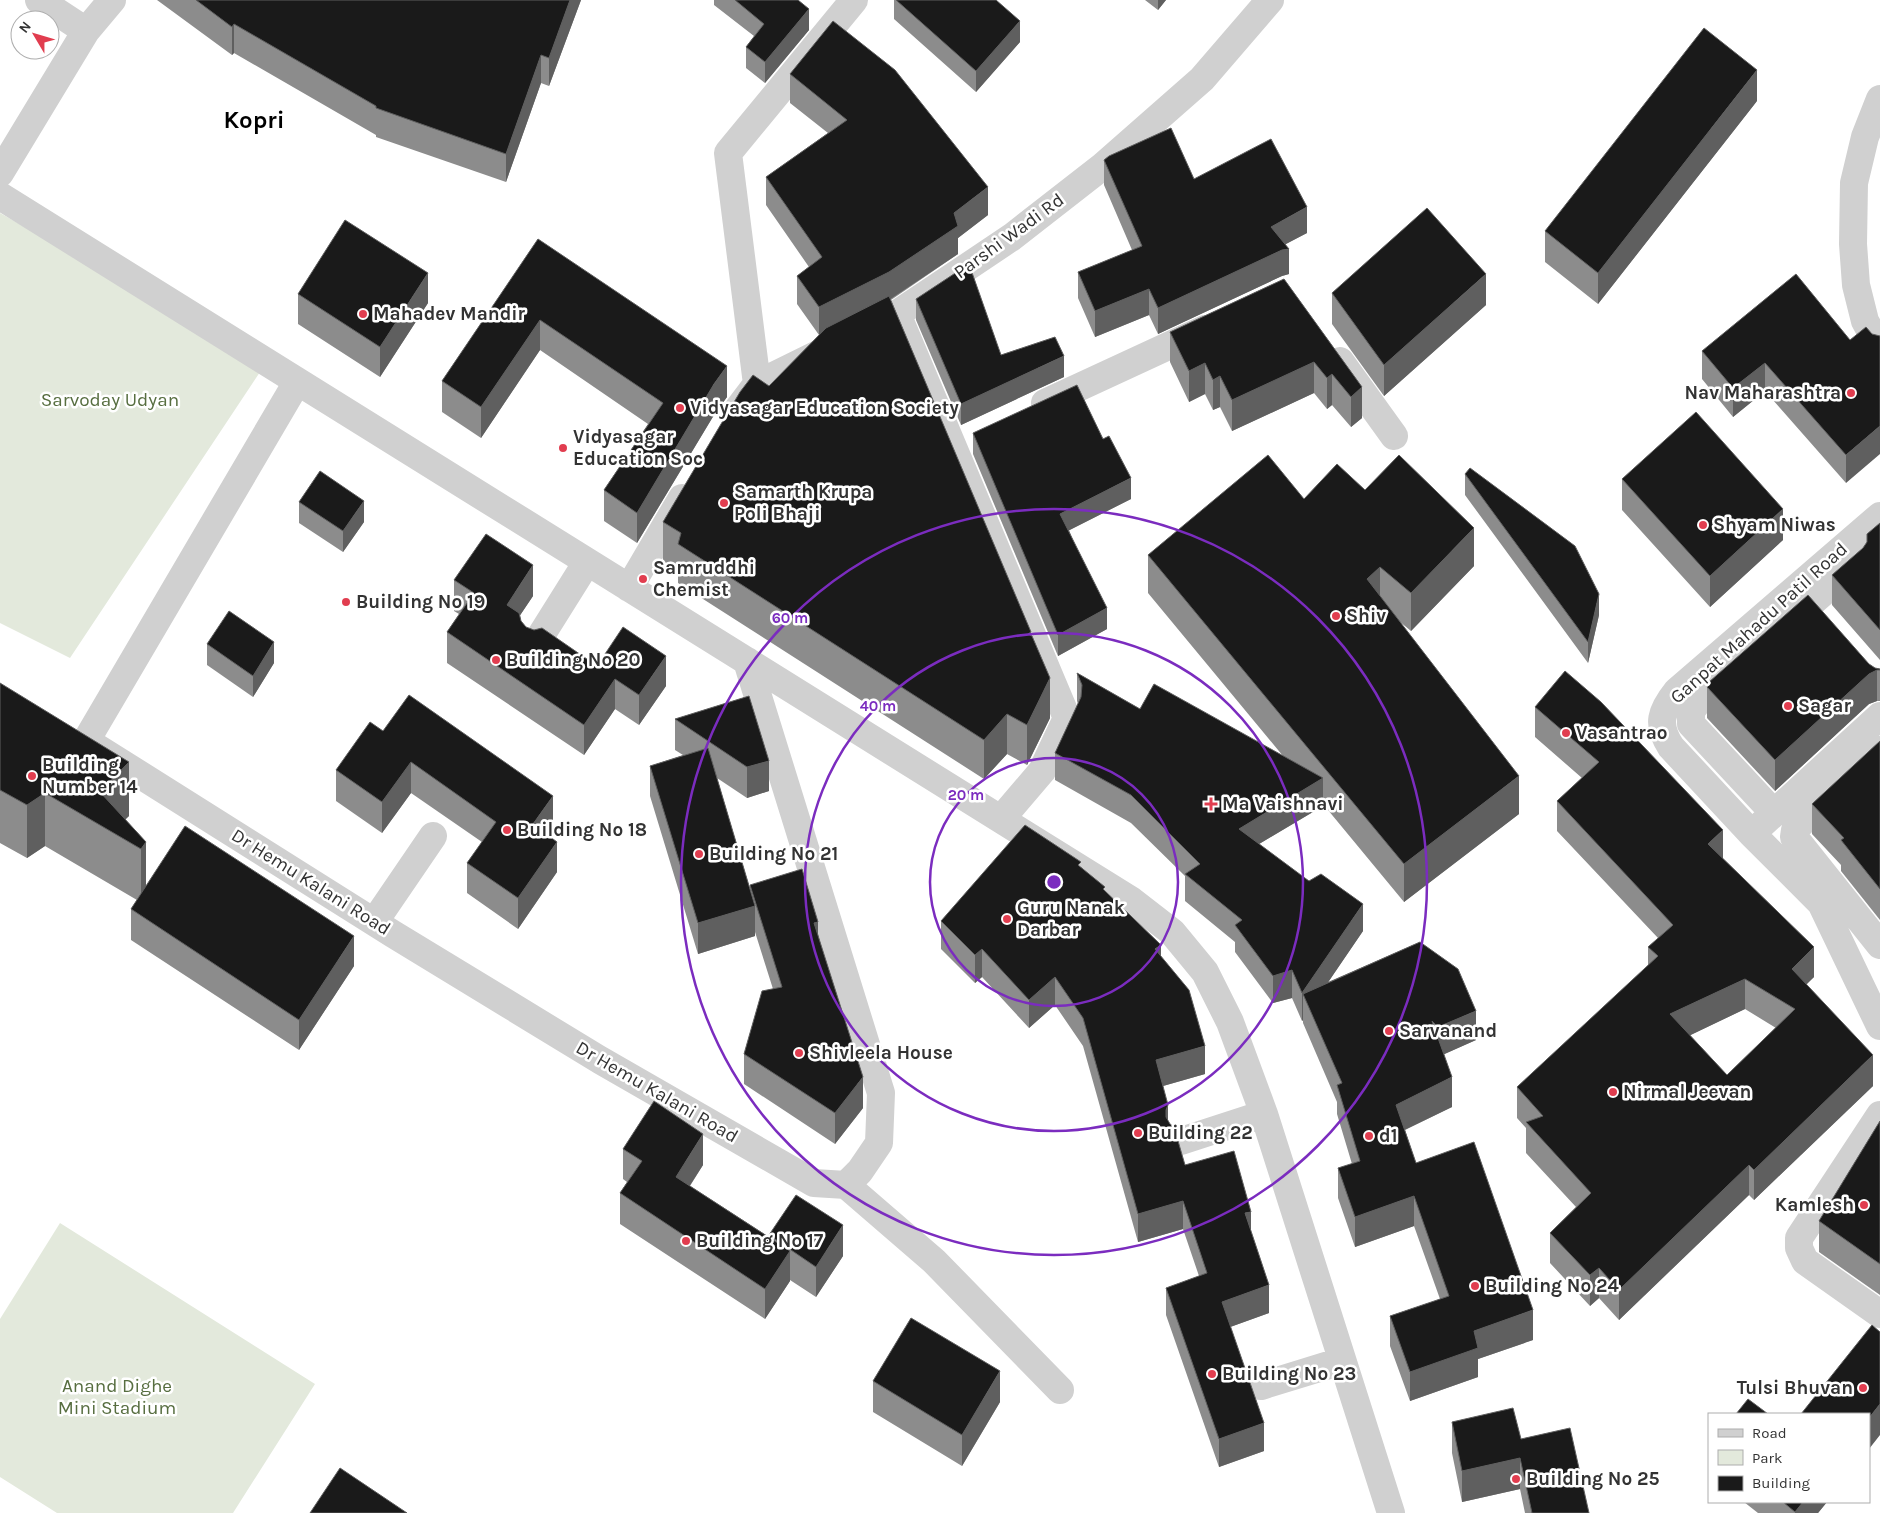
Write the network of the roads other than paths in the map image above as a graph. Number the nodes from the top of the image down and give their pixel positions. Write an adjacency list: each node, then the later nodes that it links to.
1 (39, 0): 5 (street)
2 (112, 0): 5 (street)
3 (854, 0): 14 (street)
4 (1270, 0): 9 (street, Parshi Wadi Rd)
5 (86, 31): 7 (street)
6 (1880, 99): 12 (street)
7 (0, 173)
8 (0, 196): 13 (street)
9 (897, 314): 14 (street, Parshi Wadi Rd); 19 (street)
10 (1227, 318): 15 (street)
11 (1328, 344): 18 (street)
12 (1880, 349)
13 (297, 382): 22 (street); 35 (street, Dr Hemu Kalani Road)
14 (757, 384): 16 (street, Parshi Wadi Rd)
15 (1024, 413)
16 (722, 431)
17 (979, 433): 19 (street)
18 (1394, 436)
19 (952, 446): 32 (street)
20 (693, 480): 24 (street)
21 (1880, 516): 33 (street, Ganpat Mahadu Patil Road)
22 (587, 562): 24 (street); 27 (street)
23 (1852, 567): 25 (street)
24 (630, 588): 28 (street)
25 (1810, 604): 26 (street); 31 (street)
26 (1829, 626)
27 (535, 645)
28 (747, 661): 32 (street); 41 (street)
29 (1880, 716): 31 (street)
30 (1878, 757): 36 (street)
31 (1774, 813): 33 (street)
32 (1001, 819): 38 (street)
33 (1751, 833): 37 (street, Ganpat Mahadu Patil Road)
34 (432, 836): 35 (street)
35 (375, 921): 41 (street, Dr Hemu Kalani Road)
36 (1880, 945)
37 (1876, 1007)
38 (1264, 1114): 40 (street); 43 (street)
39 (1880, 1115): 42 (street)
40 (1181, 1140)
41 (846, 1185): 45 (street)
42 (1880, 1314)
43 (1342, 1361): 44 (street); 46 (street)
44 (1261, 1386)
45 (1060, 1390)
46 (1391, 1513)

